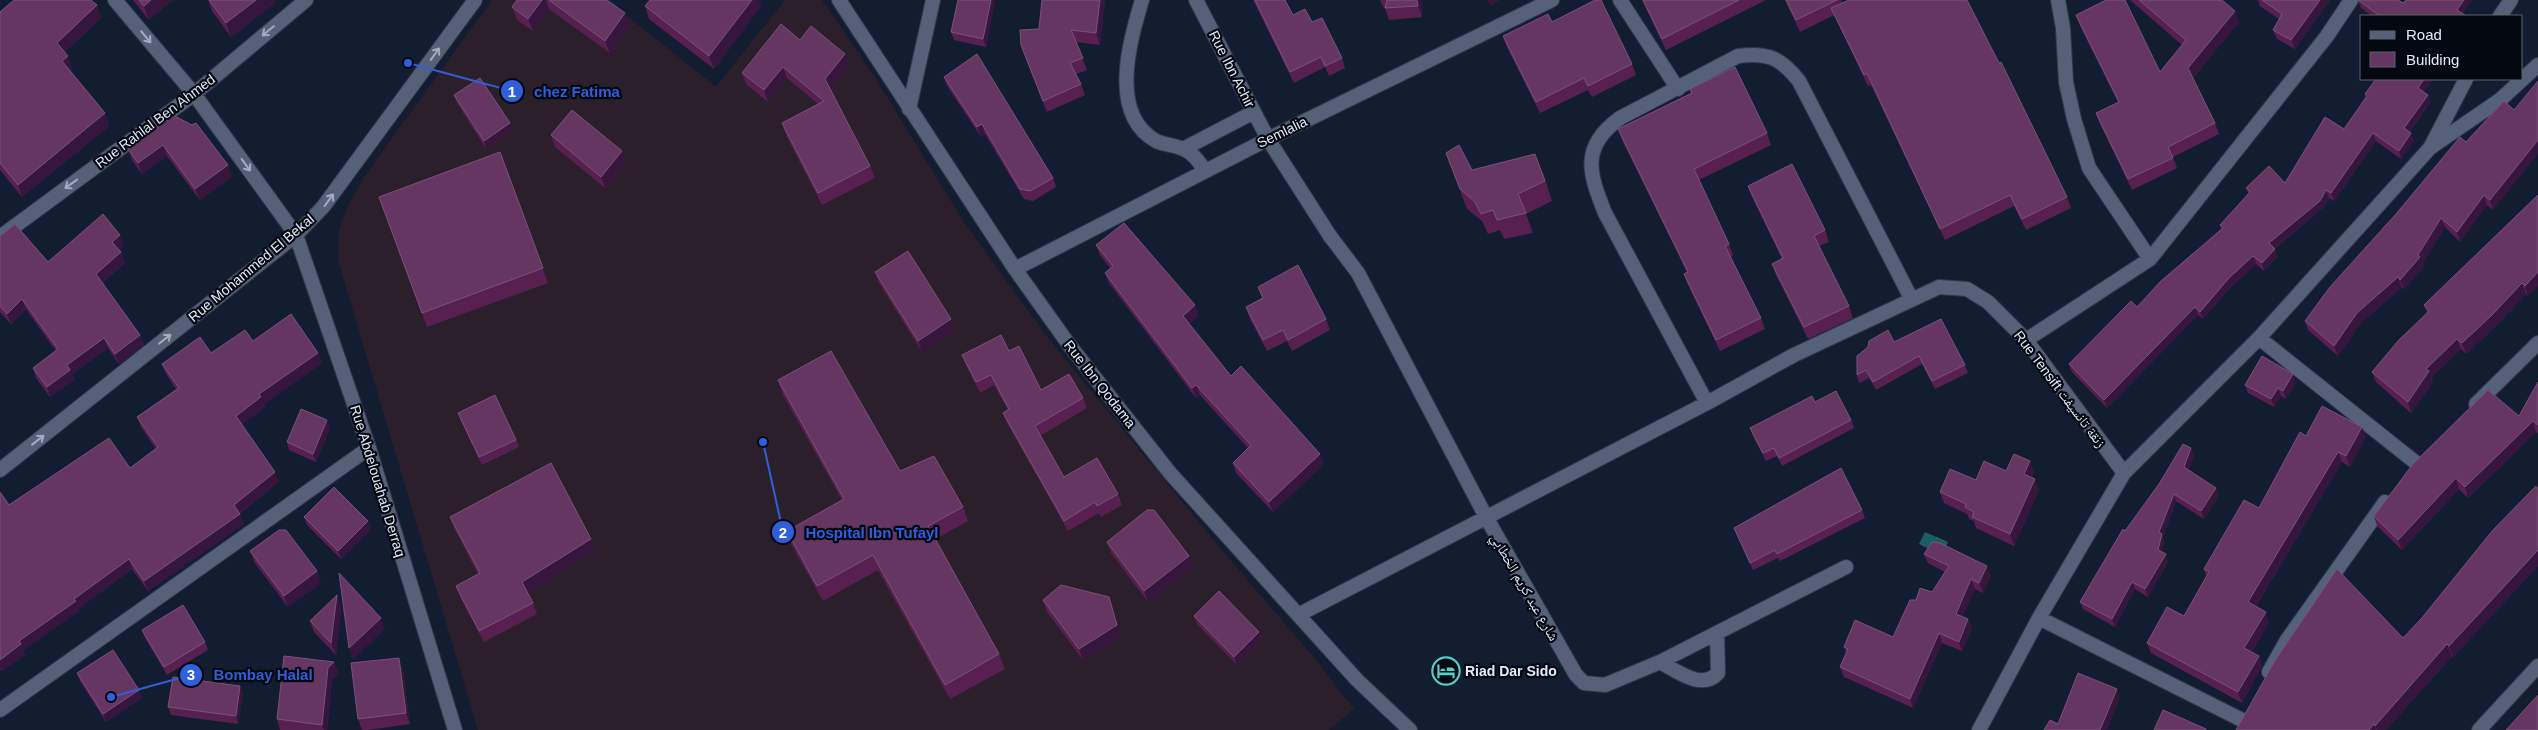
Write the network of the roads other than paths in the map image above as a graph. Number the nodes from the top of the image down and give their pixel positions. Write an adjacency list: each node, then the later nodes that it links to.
1 (115, 0): 19 (street, Rue Abdelouahab Derraq, one-way to 19)
2 (306, 0): 19 (street, Rue Rahlal Ben Ahmed, one-way to 19)
3 (475, 0): 26 (street, Rue Mohammed El Bekal, one-way to 3)
4 (839, 0): 20 (street, Rue Ibn Qodama)
5 (933, 0): 20 (street)
6 (1142, 0): 23 (street)
7 (1196, 0): 21 (street, Rue Ibn Achir)
8 (1552, 0): 22 (street, Semlalia)
9 (1620, 0): 18 (street)
10 (2058, 0): 29 (street)
11 (2351, 0): 29 (street)
12 (2511, 0): 13 (street)
13 (2501, 15)
14 (2538, 65): 15 (street)
15 (2523, 79)
16 (2465, 80): 24 (street)
17 (2522, 80): 24 (street)
18 (1678, 89): 31 (street); 36 (street)
19 (194, 94): 26 (street, Rue Abdelouahab Derraq, one-way to 26); 27 (street, Rue Rahlal Ben Ahmed, one-way to 27)
20 (909, 109): 30 (street, Rue Ibn Qodama)
21 (1254, 112): 22 (street, Rue Ibn Achir); 23 (street)
22 (1268, 139): 25 (street, Semlalia); 28 (street, Rue Ibn Achir)
23 (1185, 148): 25 (street)
24 (2430, 148): 32 (street)
25 (1205, 171): 30 (street, Semlalia)
26 (296, 235): 38 (street, Rue Abdelouahab Derraq); 40 (street, Rue Mohammed El Bekal, one-way to 26)
27 (0, 236)
28 (1330, 236): 43 (street, شارع عبد كريم الخطابي)
29 (2150, 259): 33 (street)
30 (1015, 269): 45 (street, Rue Ibn Qodama)
31 (1911, 298): 33 (street, Rue Tensift زنقة تانسيفت); 36 (street)
32 (2259, 338): 39 (street); 41 (street)
33 (2026, 340): 41 (street, Rue Tensift زنقة تانسيفت)
34 (2538, 343): 35 (street)
35 (2533, 358): 37 (street)
36 (1707, 403): 43 (street)
37 (2464, 415)
38 (370, 448): 52 (street); 54 (street, Rue Abdelouahab Derraq)
39 (2416, 462)
40 (0, 470)
41 (2124, 474): 46 (street)
42 (2392, 492): 50 (street)
43 (1486, 517): 45 (street); 48 (street, شارع عبد كريم الخطابي)
44 (1846, 567): 47 (street, شارع عبد كريم الخطابي)
45 (1298, 615): 55 (street, Rue Ibn Qodama)
46 (2039, 618): 53 (street); 56 (street)
47 (1717, 634): 48 (street, شارع عبد كريم الخطابي); 48 (street)
48 (1660, 662)
49 (2538, 666): 57 (street)
50 (2264, 680)
51 (2251, 704): 53 (street)
52 (0, 710)
53 (2239, 725)
54 (454, 730)
55 (1410, 730)
56 (1979, 730)
57 (2479, 730)

